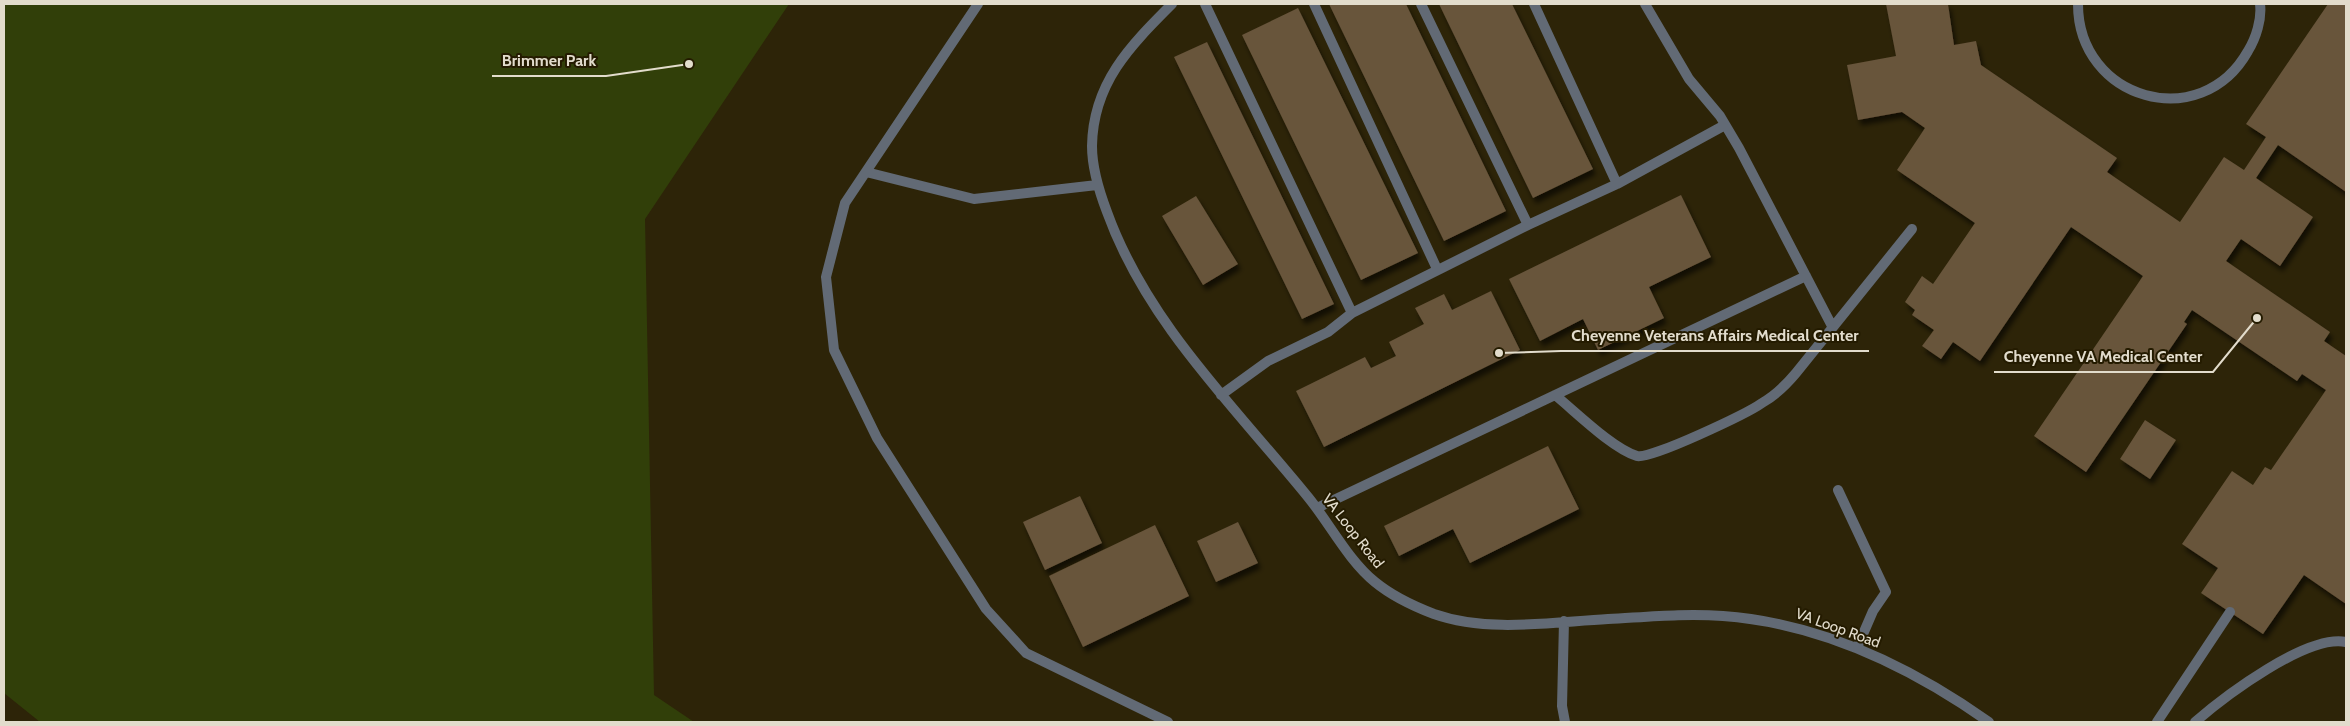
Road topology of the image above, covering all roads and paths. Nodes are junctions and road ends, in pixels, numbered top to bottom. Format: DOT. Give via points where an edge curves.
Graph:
graph roads {
  1 [pos="978,4"];
  2 [pos="1172,4"];
  3 [pos="1205,4"];
  4 [pos="1314,4"];
  5 [pos="1421,4"];
  6 [pos="1534,4"];
  7 [pos="1645,4"];
  8 [pos="2078,4"];
  9 [pos="2260,4"];
  10 [pos="1725,125"];
  11 [pos="866,172"];
  12 [pos="1617,184"];
  13 [pos="1097,185"];
  14 [pos="1528,225"];
  15 [pos="1912,229"];
  16 [pos="1437,269"];
  17 [pos="1806,276"];
  18 [pos="1352,313"];
  19 [pos="1832,326"];
  20 [pos="1221,395"];
  21 [pos="1555,395"];
  22 [pos="1838,490"];
  23 [pos="1317,508"];
  24 [pos="2230,612"];
  25 [pos="1564,621"];
  26 [pos="2346,642"];
  27 [pos="1857,648"];
  28 [pos="1168,722"];
  29 [pos="1565,722"];
  30 [pos="1989,722"];
  31 [pos="2157,722"];
  32 [pos="2195,722"];
  1 -- 11 [label="lane"];
  2 -- 13 [label="lane, VA Loop Road" via="1118,62 1103,89 1095,117 1092,148"];
  3 -- 18 [label="lane"];
  4 -- 16 [label="lane"];
  5 -- 14 [label="lane"];
  6 -- 12 [label="lane"];
  7 -- 10 [label="lane" via="1689,79"];
  8 -- 9 [label="lane" via="2078,21 2087,50 2106,74 2130,91 2160,98 2190,97 2218,85 2240,65 2255,39"];
  10 -- 12 [label="lane"];
  10 -- 17 [label="lane"];
  11 -- 13 [label="lane" via="974,199"];
  11 -- 28 [label="lane" via="845,203 826,277 834,350 877,438 986,610 1026,653"];
  12 -- 14 [label="lane"];
  13 -- 20 [label="lane, VA Loop Road" via="1134,272 1156,308"];
  14 -- 16 [label="lane"];
  15 -- 19 [label="lane"];
  16 -- 18 [label="lane"];
  17 -- 19 [label="lane"];
  17 -- 21 [label="lane"];
  18 -- 20 [label="lane" via="1328,332 1268,361"];
  19 -- 21 [label="lane" via="1778,393 1760,405 1662,451 1640,457 1621,448"];
  20 -- 23 [label="lane, VA Loop Road"];
  21 -- 23 [label="lane"];
  22 -- 27 [label="lane" via="1886,592 1873,611"];
  23 -- 25 [label="lane, VA Loop Road" via="1374,581 1411,605 1465,621 1509,624"];
  24 -- 31 [label="lane"];
  25 -- 27 [label="lane, VA Loop Road" via="1721,616 1791,626"];
  25 -- 29 [label="lane" via="1562,706"];
  26 -- 32 [label="lane" via="2335,640 2292,656 2242,684"];
  27 -- 30 [label="lane, VA Loop Road" via="1932,686"];
}
